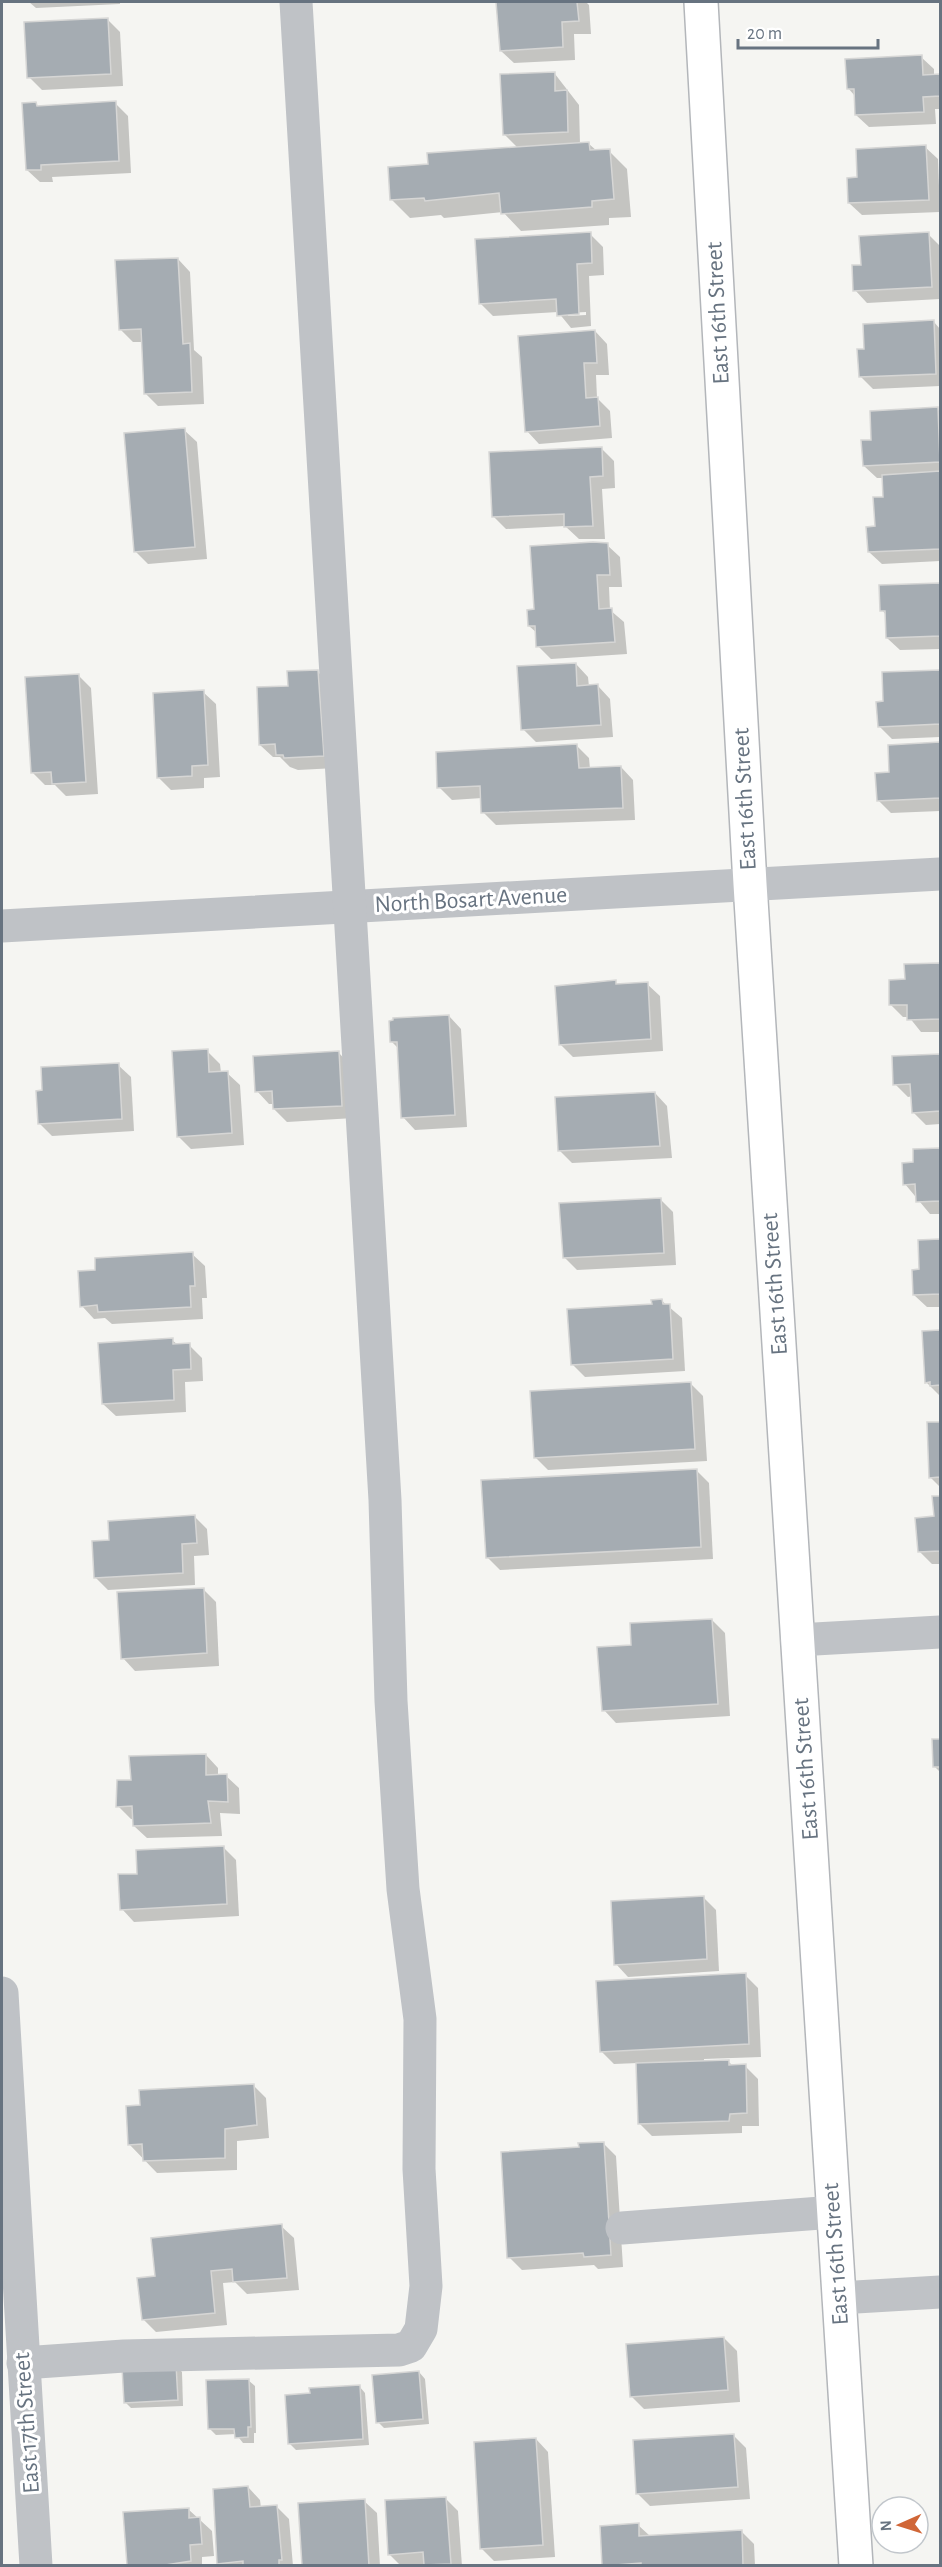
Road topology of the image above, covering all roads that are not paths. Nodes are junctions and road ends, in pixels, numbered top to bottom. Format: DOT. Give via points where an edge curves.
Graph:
graph roads {
  1 [pos="296,2"];
  2 [pos="701,2"];
  3 [pos="940,874"];
  4 [pos="750,884"];
  5 [pos="348,907"];
  6 [pos="2,926"];
  7 [pos="940,1632"];
  8 [pos="797,1640"];
  9 [pos="2,1992"];
  10 [pos="834,2212"];
  11 [pos="622,2229"];
  12 [pos="940,2292"];
  13 [pos="839,2298"];
  14 [pos="16,2356"];
  15 [pos="36,2565"];
  16 [pos="856,2565"];
  1 -- 5 [label="street"];
  2 -- 4 [label="main road, East 16th Street"];
  3 -- 4 [label="street, North Bosart Avenue"];
  4 -- 5 [label="street, North Bosart Avenue"];
  4 -- 8 [label="main road, East 16th Street"];
  5 -- 6 [label="street, North Bosart Avenue"];
  5 -- 14 [label="street" via="385,1500 390,1701 404,1889 420,2019 419,2169 426,2286 421,2329 411,2346 399,2350"];
  7 -- 8 [label="street"];
  8 -- 10 [label="main road, East 16th Street"];
  9 -- 14 [label="street, East 17th Street"];
  10 -- 11 [label="street"];
  10 -- 13 [label="main road, East 16th Street"];
  12 -- 13 [label="street"];
  13 -- 16 [label="main road, East 16th Street"];
  14 -- 15 [label="street, East 17th Street"];
}
